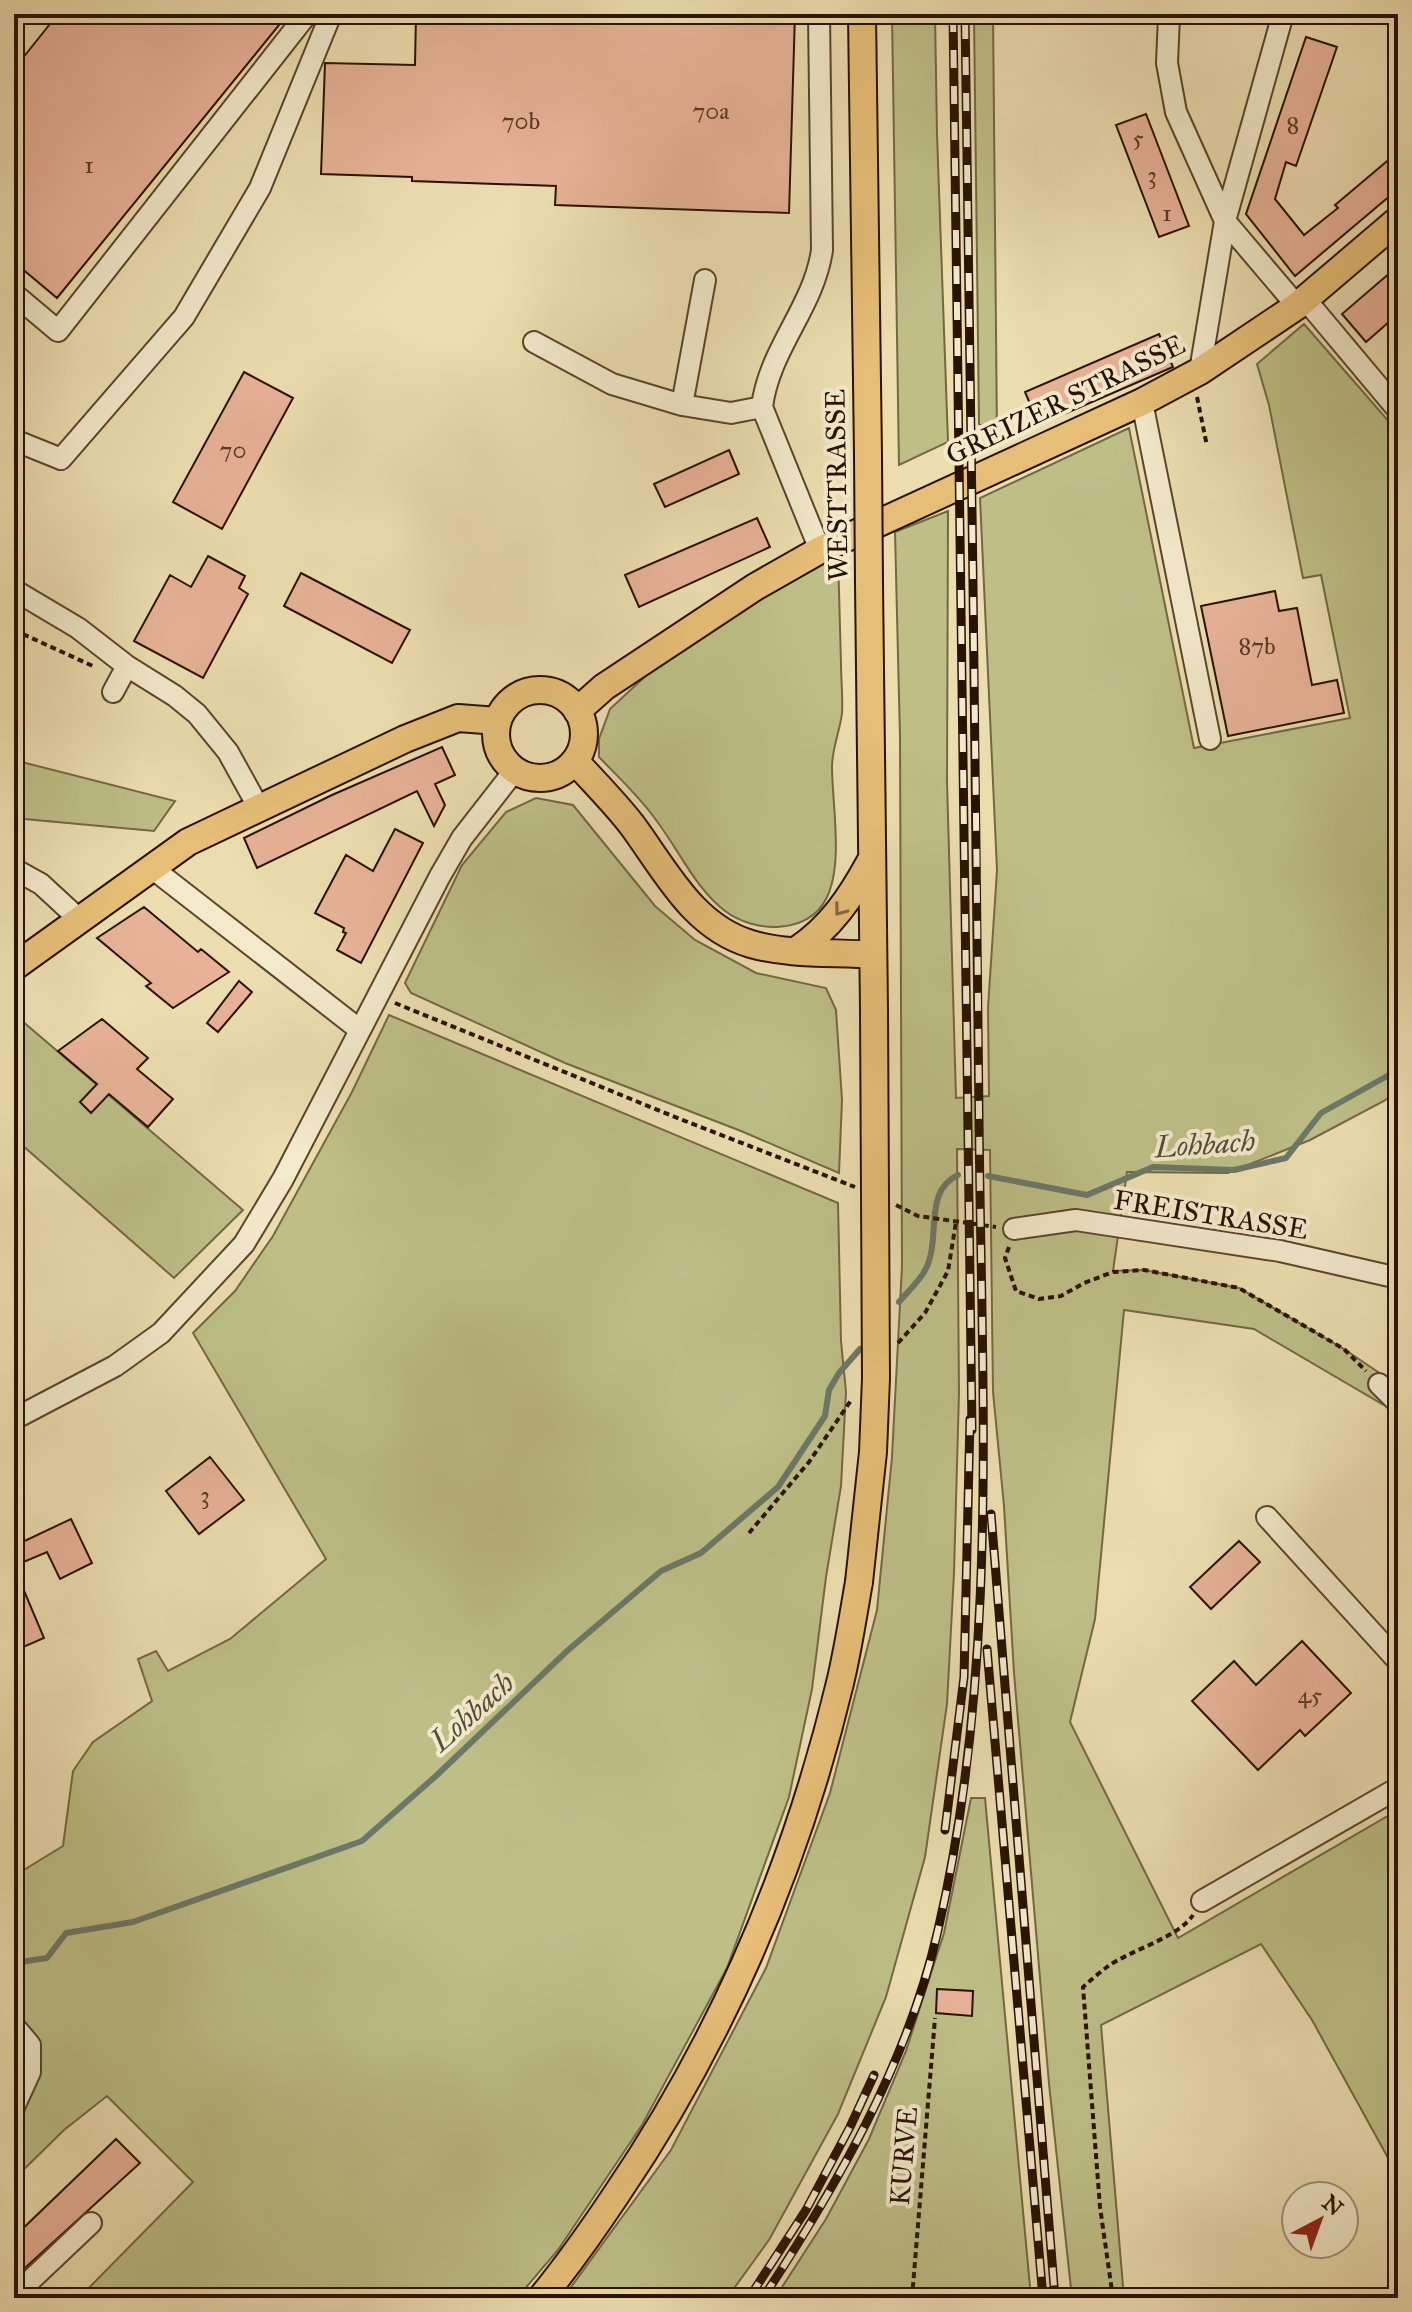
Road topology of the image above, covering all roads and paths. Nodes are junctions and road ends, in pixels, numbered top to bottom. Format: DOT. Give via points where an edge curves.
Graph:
graph roads {
  1 [pos="307,14"];
  2 [pos="331,14"];
  3 [pos="819,14"];
  4 [pos="862,14"];
  5 [pos="1283,14"];
  6 [pos="1169,16"];
  7 [pos="1398,220"];
  8 [pos="1225,221"];
  9 [pos="705,280"];
  10 [pos="14,294"];
  11 [pos="1301,302"];
  12 [pos="534,342"];
  13 [pos="1196,373"];
  14 [pos="1142,402"];
  15 [pos="682,405"];
  16 [pos="762,407"];
  17 [pos="1398,410"];
  18 [pos="14,440"];
  19 [pos="1207,446"];
  20 [pos="820,550"];
  21 [pos="14,590"];
  22 [pos="14,630"];
  23 [pos="127,666"];
  24 [pos="113,692"];
  25 [pos="577,711"];
  26 [pos="498,721"];
  27 [pos="1210,739"];
  28 [pos="575,761"];
  29 [pos="515,770"];
  30 [pos="260,810"];
  31 [pos="871,859"];
  32 [pos="152,868"];
  33 [pos="14,869"];
  34 [pos="80,920"];
  35 [pos="797,950"];
  36 [pos="873,955"];
  37 [pos="14,967"];
  38 [pos="377,996"];
  39 [pos="360,1030"];
  40 [pos="862,1190"];
  41 [pos="890,1202"];
  42 [pos="1014,1229"];
  43 [pos="1398,1278"];
  44 [pos="1379,1384"];
  45 [pos="1398,1403"];
  46 [pos="14,1419"];
  47 [pos="1267,1517"];
  48 [pos="1398,1661"];
  49 [pos="1398,1788"];
  50 [pos="1202,1901"];
  51 [pos="935,2018"];
  52 [pos="14,2026"];
  53 [pos="14,2107"];
  54 [pos="91,2223"];
  55 [pos="14,2296"];
  56 [pos="541,2298"];
  57 [pos="912,2298"];
  58 [pos="1113,2298"];
  1 -- 10 [label="street" via="58,331"];
  2 -- 18 [label="street" via="260,188 184,317 61,459"];
  3 -- 16 [label="street" via="819,268 771,366"];
  4 -- 31 [label="main road, WESTTRASSE, bridge"];
  5 -- 8 [label="street"];
  6 -- 8 [label="street" via="1167,63 1176,112"];
  7 -- 11 [label="main road, GREIZER STRASSE"];
  8 -- 11 [label="street"];
  8 -- 13 [label="street"];
  9 -- 15 [label="street"];
  11 -- 13 [label="main road, GREIZER STRASSE"];
  11 -- 17 [label="street"];
  12 -- 15 [label="street" via="612,384"];
  13 -- 14 [label="main road, GREIZER STRASSE"];
  13 -- 19 [label="path"];
  14 -- 20 [label="main road, GREIZER STRASSE"];
  14 -- 27 [label="street"];
  15 -- 16 [label="street" via="731,413"];
  16 -- 20 [label="street"];
  20 -- 25 [label="main road, GREIZER STRASSE" via="604,687"];
  21 -- 23 [label="street" via="78,628"];
  22 -- 23 [label="path" via="94,667"];
  23 -- 24 [label="street"];
  23 -- 30 [label="street" via="197,714 228,752"];
  25 -- 26 [label="main road" via="568,700 541,690 514,698"];
  25 -- 28 [label="main road" via="584,736"];
  26 -- 29 [label="main road" via="498,748"];
  26 -- 30 [label="main road" via="458,718"];
  28 -- 29 [label="main road" via="553,776 527,776"];
  28 -- 35 [label="main road" via="702,918 751,944"];
  29 -- 38 [label="street" via="462,838"];
  30 -- 32 [label="main road" via="188,842"];
  31 -- 35 [label="main road, one-way" via="838,914"];
  31 -- 36 [label="main road, WESTTRASSE"];
  32 -- 34 [label="main road"];
  32 -- 39 [label="street"];
  33 -- 34 [label="street" via="41,884"];
  34 -- 37 [label="main road"];
  35 -- 36 [label="main road"];
  36 -- 56 [label="main road, WESTTRASSE, bridge" via="873,1452 859,1582 841,1681 814,1780 759,1934 682,2090 644,2154"];
  38 -- 39 [label="street"];
  38 -- 40 [label="path"];
  39 -- 46 [label="street" via="244,1244 161,1333 115,1366"];
  41 -- 42 [label="path" via="918,1216"];
  42 -- 43 [label="street, FREISTRASSE" via="1076,1220 1280,1251"];
  42 -- 44 [label="path" via="1005,1258 1016,1291 1039,1299 1061,1296 1113,1272 1144,1270 1239,1288 1344,1349"];
  44 -- 45 [label="street"];
  47 -- 48 [label="street"];
  49 -- 50 [label="street"];
  50 -- 58 [label="path" via="1189,1921 1108,1966 1083,1987 1100,2207"];
  51 -- 57 [label="path, KURVE"];
  52 -- 53 [label="street" via="30,2045 30,2072"];
  54 -- 55 [label="street"];
}
